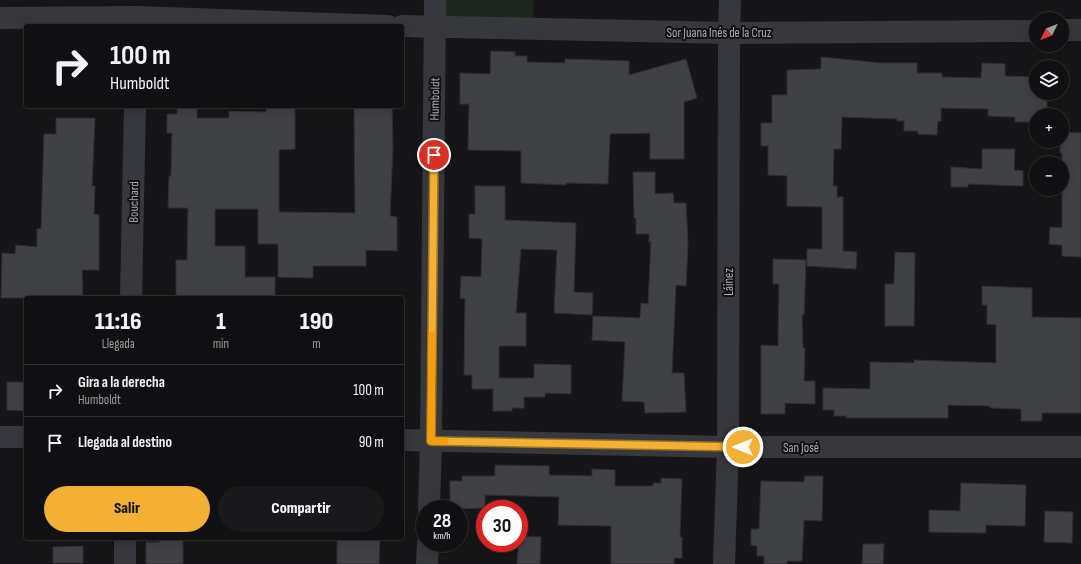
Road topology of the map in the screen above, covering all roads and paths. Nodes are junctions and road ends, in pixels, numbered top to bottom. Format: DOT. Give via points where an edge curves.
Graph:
graph roads {
  1 [pos="435,0"];
  2 [pos="730,0"];
  3 [pos="137,14"];
  4 [pos="0,18"];
  5 [pos="346,24"];
  6 [pos="404,26"];
  7 [pos="435,28"];
  8 [pos="1069,30"];
  9 [pos="1081,30"];
  10 [pos="1029,31"];
  11 [pos="729,33"];
  12 [pos="135,108"];
  13 [pos="131,296"];
  14 [pos="0,437"];
  15 [pos="24,437"];
  16 [pos="404,440"];
  17 [pos="431,441"];
  18 [pos="728,447"];
  19 [pos="1081,447"];
  20 [pos="429,500"];
  21 [pos="125,540"];
  22 [pos="428,552"];
  23 [pos="125,564"];
  24 [pos="427,564"];
  25 [pos="724,564"];
  1 -- 7 [label="street, Humboldt"];
  2 -- 11 [label="street, Láinez"];
  3 -- 4 [label="street"];
  3 -- 5 [label="street"];
  6 -- 7 [label="street, Sor Juana Inés de la Cruz"];
  7 -- 11 [label="street, Sor Juana Inés de la Cruz"];
  7 -- 17 [label="street, Humboldt"];
  8 -- 9 [label="street"];
  10 -- 11 [label="street, Sor Juana Inés de la Cruz"];
  11 -- 18 [label="street, Láinez"];
  12 -- 13 [label="street, Bouchard"];
  14 -- 15 [label="street"];
  16 -- 17 [label="street, San José"];
  17 -- 18 [label="street, San José"];
  17 -- 20 [label="street, Humboldt"];
  18 -- 19 [label="street, San José"];
  18 -- 25 [label="street, Láinez"];
  21 -- 23 [label="street"];
  22 -- 24 [label="street"];
}
